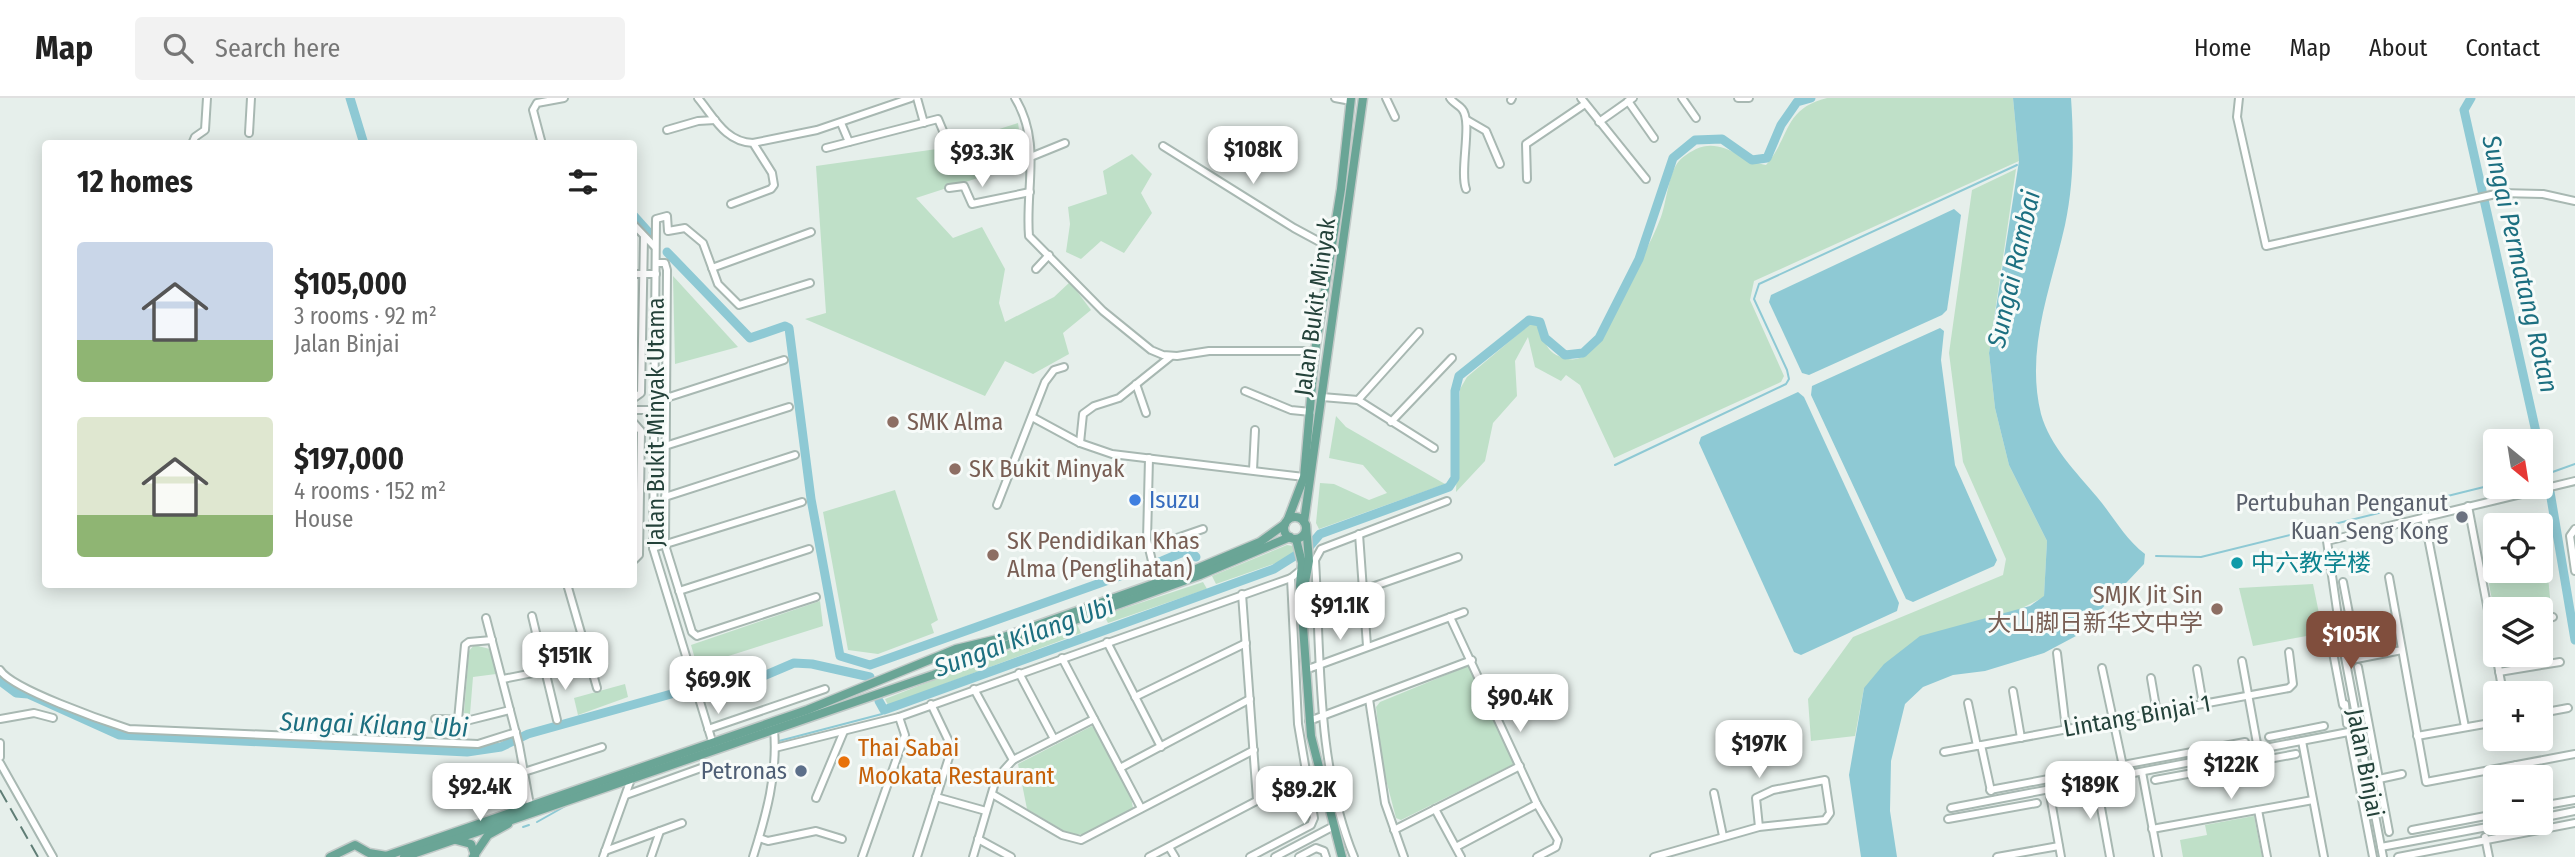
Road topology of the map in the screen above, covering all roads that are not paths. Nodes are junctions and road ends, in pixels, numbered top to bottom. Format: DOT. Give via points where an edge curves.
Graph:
graph roads {
  1 [pos="207,98"];
  2 [pos="251,98"];
  3 [pos="564,98"];
  4 [pos="698,98"];
  5 [pos="911,98"];
  6 [pos="917,98"];
  7 [pos="1015,98"];
  8 [pos="1335,98"];
  9 [pos="1363,98"];
  10 [pos="1386,98"];
  11 [pos="1450,98"];
  12 [pos="1682,98"];
  13 [pos="1738,98"];
  14 [pos="1749,98"];
  15 [pos="2239,98"];
  16 [pos="1351,99"];
  17 [pos="1630,100"];
  18 [pos="1583,101"];
  19 [pos="1395,117"];
  20 [pos="1696,118"];
  21 [pos="715,120"];
  22 [pos="1467,120"];
  23 [pos="1599,122"];
  24 [pos="841,123"];
  25 [pos="924,123"];
  26 [pos="667,130"];
  27 [pos="248,133"];
  28 [pos="947,138"];
  29 [pos="1654,138"];
  30 [pos="193,140"];
  31 [pos="541,140"];
  32 [pos="849,142"];
  33 [pos="753,143"];
  34 [pos="1065,143"];
  35 [pos="1163,146"];
  36 [pos="826,148"];
  37 [pos="1033,156"];
  38 [pos="1500,164"];
  39 [pos="1527,179"];
  40 [pos="1646,179"];
  41 [pos="949,188"];
  42 [pos="1466,190"];
  43 [pos="1030,192"];
  44 [pos="2575,201"];
  45 [pos="731,204"];
  46 [pos="637,229"];
  47 [pos="811,232"];
  48 [pos="644,237"];
  49 [pos="655,247"];
  50 [pos="1331,248"];
  51 [pos="1049,255"];
  52 [pos="656,263"];
  53 [pos="712,268"];
  54 [pos="1036,269"];
  55 [pos="637,274"];
  56 [pos="643,274"];
  57 [pos="656,274"];
  58 [pos="810,283"];
  59 [pos="637,313"];
  60 [pos="642,313"];
  61 [pos="1419,332"];
  62 [pos="1315,351"];
  63 [pos="637,356"];
  64 [pos="1170,357"];
  65 [pos="1452,358"];
  66 [pos="783,360"];
  67 [pos="1064,368"];
  68 [pos="1136,384"];
  69 [pos="1245,391"];
  70 [pos="637,396"];
  71 [pos="1322,397"];
  72 [pos="666,398"];
  73 [pos="1358,400"];
  74 [pos="789,407"];
  75 [pos="637,410"];
  76 [pos="654,410"];
  77 [pos="1311,412"];
  78 [pos="1146,413"];
  79 [pos="1032,417"];
  80 [pos="1391,422"];
  81 [pos="637,426"];
  82 [pos="1255,430"];
  83 [pos="1080,443"];
  84 [pos="665,446"];
  85 [pos="1434,448"];
  86 [pos="795,455"];
  87 [pos="1149,458"];
  88 [pos="637,469"];
  89 [pos="1253,471"];
  90 [pos="1304,477"];
  91 [pos="2575,481"];
  92 [pos="665,497"];
  93 [pos="1447,501"];
  94 [pos="802,502"];
  95 [pos="997,505"];
  96 [pos="2468,506"];
  97 [pos="2424,517"];
  98 [pos="1286,521"];
  99 [pos="1305,523"];
  100 [pos="1203,529"];
  101 [pos="2575,529"];
  102 [pos="1359,534"];
  103 [pos="1298,541"];
  104 [pos="665,545"];
  105 [pos="653,548"];
  106 [pos="1148,548"];
  107 [pos="809,549"];
  108 [pos="1458,557"];
  109 [pos="1304,564"];
  110 [pos="2575,571"];
  111 [pos="2389,577"];
  112 [pos="1291,578"];
  113 [pos="1157,582"];
  114 [pos="2343,582"];
  115 [pos="568,588"];
  116 [pos="1363,590"];
  117 [pos="679,592"];
  118 [pos="1242,594"];
  119 [pos="816,597"];
  120 [pos="2487,597"];
  121 [pos="1464,612"];
  122 [pos="532,616"];
  123 [pos="1450,617"];
  124 [pos="486,618"];
  125 [pos="2352,628"];
  126 [pos="2340,631"];
  127 [pos="492,640"];
  128 [pos="2342,640"];
  129 [pos="1107,642"];
  130 [pos="1246,643"];
  131 [pos="973,646"];
  132 [pos="1367,646"];
  133 [pos="2356,650"];
  134 [pos="2402,650"];
  135 [pos="2289,652"];
  136 [pos="2057,653"];
  137 [pos="1062,658"];
  138 [pos="1472,660"];
  139 [pos="2242,661"];
  140 [pos="2346,661"];
  141 [pos="589,662"];
  142 [pos="2560,662"];
  143 [pos="962,663"];
  144 [pos="1321,664"];
  145 [pos="2358,667"];
  146 [pos="2498,667"];
  147 [pos="2102,668"];
  148 [pos="1308,669"];
  149 [pos="2197,669"];
  150 [pos="0,670"];
  151 [pos="546,670"];
  152 [pos="2499,672"];
  153 [pos="1018,673"];
  154 [pos="503,678"];
  155 [pos="2151,678"];
  156 [pos="2501,681"];
  157 [pos="868,686"];
  158 [pos="597,688"];
  159 [pos="825,689"];
  160 [pos="974,689"];
  161 [pos="2362,690"];
  162 [pos="2012,691"];
  163 [pos="2352,693"];
  164 [pos="870,696"];
  165 [pos="2248,696"];
  166 [pos="1135,697"];
  167 [pos="1250,699"];
  168 [pos="1369,699"];
  169 [pos="2354,703"];
  170 [pos="931,704"];
  171 [pos="1968,704"];
  172 [pos="2203,704"];
  173 [pos="2343,705"];
  174 [pos="2568,708"];
  175 [pos="510,710"];
  176 [pos="2553,711"];
  177 [pos="2157,713"];
  178 [pos="899,717"];
  179 [pos="1322,717"];
  180 [pos="53,718"];
  181 [pos="0,719"];
  182 [pos="435,719"];
  183 [pos="1094,719"];
  184 [pos="458,720"];
  185 [pos="557,720"];
  186 [pos="1310,720"];
  187 [pos="2113,721"];
  188 [pos="2347,724"];
  189 [pos="2483,724"];
  190 [pos="2324,726"];
  191 [pos="2465,727"];
  192 [pos="708,729"];
  193 [pos="2067,729"];
  194 [pos="774,730"];
  195 [pos="2359,730"];
  196 [pos="844,731"];
  197 [pos="2350,732"];
  198 [pos="516,733"];
  199 [pos="2281,735"];
  200 [pos="2417,736"];
  201 [pos="2269,737"];
  202 [pos="2021,738"];
  203 [pos="1054,740"];
  204 [pos="712,741"];
  205 [pos="2302,741"];
  206 [pos="2245,742"];
  207 [pos="0,743"];
  208 [pos="1979,746"];
  209 [pos="2280,746"];
  210 [pos="601,747"];
  211 [pos="1161,747"];
  212 [pos="775,748"];
  213 [pos="1254,750"];
  214 [pos="2258,750"];
  215 [pos="1944,752"];
  216 [pos="2296,754"];
  217 [pos="2575,754"];
  218 [pos="0,757"];
  219 [pos="2278,757"];
  220 [pos="1013,760"];
  221 [pos="0,763"];
  222 [pos="2122,765"];
  223 [pos="2516,765"];
  224 [pos="1520,766"];
  225 [pos="2171,766"];
  226 [pos="701,768"];
  227 [pos="1121,768"];
  228 [pos="1318,769"];
  229 [pos="2367,771"];
  230 [pos="2483,771"];
  231 [pos="524,772"];
  232 [pos="2142,772"];
  233 [pos="2357,773"];
  234 [pos="1305,774"];
  235 [pos="2402,774"];
  236 [pos="2124,775"];
  237 [pos="2172,776"];
  238 [pos="631,779"];
  239 [pos="2379,779"];
  240 [pos="2096,780"];
  241 [pos="2154,780"];
  242 [pos="2049,789"];
  243 [pos="1990,790"];
  244 [pos="1714,793"];
  245 [pos="626,794"];
  246 [pos="992,794"];
  247 [pos="2019,795"];
  248 [pos="936,797"];
  249 [pos="816,798"];
  250 [pos="1257,800"];
  251 [pos="1993,800"];
  252 [pos="2314,800"];
  253 [pos="2575,800"];
  254 [pos="2036,803"];
  255 [pos="1538,804"];
  256 [pos="2553,804"];
  257 [pos="530,806"];
  258 [pos="2021,806"];
  259 [pos="1141,808"];
  260 [pos="1951,808"];
  261 [pos="1435,809"];
  262 [pos="2258,810"];
  263 [pos="2385,810"];
  264 [pos="986,811"];
  265 [pos="2374,811"];
  266 [pos="2575,811"];
  267 [pos="2553,816"];
  268 [pos="1948,819"];
  269 [pos="514,820"];
  270 [pos="2483,821"];
  271 [pos="682,823"];
  272 [pos="2575,823"];
  273 [pos="2443,824"];
  274 [pos="1332,827"];
  275 [pos="1759,827"];
  276 [pos="2483,828"];
  277 [pos="2152,829"];
  278 [pos="1394,830"];
  279 [pos="2412,830"];
  280 [pos="660,831"];
  281 [pos="2389,832"];
  282 [pos="2445,835"];
  283 [pos="2484,835"];
  284 [pos="1723,836"];
  285 [pos="2437,836"];
  286 [pos="759,838"];
  287 [pos="2485,838"];
  288 [pos="842,839"];
  289 [pos="978,839"];
  290 [pos="1284,839"];
  291 [pos="452,840"];
  292 [pos="355,845"];
  293 [pos="2059,846"];
  294 [pos="1169,847"];
  295 [pos="1456,847"];
  296 [pos="2381,847"];
  297 [pos="2439,847"];
  298 [pos="1290,849"];
  299 [pos="604,854"];
  300 [pos="385,856"];
  301 [pos="474,856"];
  302 [pos="53,857"];
  303 [pos="330,857"];
  304 [pos="359,857"];
  305 [pos="404,857"];
  306 [pos="651,857"];
  307 [pos="753,857"];
  308 [pos="862,857"];
  309 [pos="917,857"];
  310 [pos="972,857"];
  311 [pos="1010,857"];
  312 [pos="1149,857"];
  313 [pos="1175,857"];
  314 [pos="1250,857"];
  315 [pos="1275,857"];
  316 [pos="1299,857"];
  317 [pos="1326,857"];
  318 [pos="1342,857"];
  319 [pos="1354,857"];
  320 [pos="1404,857"];
  321 [pos="1461,857"];
  322 [pos="1537,857"];
  323 [pos="1654,857"];
  324 [pos="1997,857"];
  325 [pos="2061,857"];
  326 [pos="2110,857"];
  327 [pos="2158,857"];
  328 [pos="2267,857"];
  329 [pos="2324,857"];
  330 [pos="2373,857"];
  331 [pos="2383,857"];
  332 [pos="2398,857"];
  333 [pos="2441,857"];
  334 [pos="2488,857"];
  1 -- 30 [label="street" via="205,130"];
  2 -- 27 [label="street"];
  3 -- 31 [label="street" via="542,100 533,110"];
  4 -- 21 [label="street"];
  5 -- 24 [label="street"];
  6 -- 25 [label="street"];
  7 -- 37 [label="street" via="1028,123"];
  8 -- 16 [label="street"];
  9 -- 71 [label="main road, Jalan Bukit Minyak"];
  10 -- 19 [label="street"];
  11 -- 22 [label="street"];
  12 -- 20 [label="street"];
  13 -- 14 [label="street"];
  15 -- 44 [label="street" via="2237,117 2266,246 2500,193 2543,194"];
  16 -- 50 [label="main road, Jalan Bukit Minyak"];
  17 -- 23 [label="street"];
  17 -- 29 [label="street"];
  18 -- 23 [label="street"];
  18 -- 39 [label="street" via="1526,144"];
  21 -- 26 [label="street"];
  21 -- 33 [label="street" via="733,138"];
  22 -- 38 [label="street" via="1486,131"];
  22 -- 42 [label="street" via="1462,173"];
  23 -- 40 [label="street"];
  24 -- 32 [label="street"];
  24 -- 33 [label="street"];
  25 -- 28 [label="street" via="940,120"];
  25 -- 32 [label="street"];
  32 -- 36 [label="street"];
  33 -- 45 [label="street" via="772,173 774,185"];
  34 -- 37 [label="street"];
  35 -- 50 [label="street"];
  37 -- 43 [label="street"];
  41 -- 43 [label="street" via="964,186 972,204"];
  43 -- 51 [label="street" via="1029,236"];
  46 -- 48 [label="street"];
  47 -- 53 [label="street"];
  48 -- 49 [label="street"];
  48 -- 56 [label="street"];
  49 -- 52 [label="street, Jalan Bukit Minyak Utama"];
  49 -- 53 [label="street, Jalan Bukit Minyak Utama" via="656,219 667,216 668,231 685,229 703,243"];
  50 -- 62 [label="main road, Jalan Bukit Minyak"];
  51 -- 54 [label="street"];
  51 -- 64 [label="street" via="1103,311 1151,350"];
  52 -- 57 [label="street, Jalan Bukit Minyak Utama"];
  52 -- 72 [label="street, Jalan Bukit Minyak Utama" via="665,264 667,270"];
  53 -- 58 [label="street" via="722,290 739,305"];
  55 -- 56 [label="street"];
  56 -- 57 [label="street"];
  56 -- 60 [label="street"];
  57 -- 76 [label="street, Jalan Bukit Minyak Utama"];
  59 -- 60 [label="street"];
  60 -- 63 [label="street"];
  61 -- 73 [label="street"];
  62 -- 64 [label="street" via="1209,351"];
  62 -- 77 [label="main road, Jalan Bukit Minyak"];
  63 -- 70 [label="street" via="641,393"];
  64 -- 68 [label="street"];
  65 -- 80 [label="street"];
  66 -- 72 [label="street"];
  67 -- 79 [label="street" via="1054,370 1045,382"];
  68 -- 78 [label="street"];
  68 -- 83 [label="street" via="1119,398 1083,414"];
  69 -- 77 [label="street" via="1278,406"];
  71 -- 73 [label="street"];
  71 -- 99 [label="main road, Jalan Bukit Minyak"];
  72 -- 84 [label="street, Jalan Bukit Minyak Utama"];
  73 -- 80 [label="street"];
  74 -- 84 [label="street"];
  75 -- 76 [label="street"];
  76 -- 105 [label="street, Jalan Bukit Minyak Utama"];
  77 -- 90 [label="main road, Jalan Bukit Minyak"];
  79 -- 83 [label="street"];
  79 -- 95 [label="street"];
  80 -- 85 [label="street"];
  81 -- 88 [label="street" via="641,431"];
  82 -- 89 [label="street"];
  83 -- 87 [label="street" via="1112,454"];
  84 -- 92 [label="street, Jalan Bukit Minyak Utama"];
  86 -- 92 [label="street"];
  87 -- 89 [label="street"];
  87 -- 106 [label="street"];
  89 -- 90 [label="street"];
  90 -- 98 [label="main road, Jalan Bukit Minyak"];
  91 -- 96 [label="street"];
  92 -- 104 [label="street, Jalan Bukit Minyak Utama"];
  93 -- 102 [label="street"];
  94 -- 104 [label="street"];
  96 -- 97 [label="street"];
  96 -- 120 [label="street"];
  97 -- 126 [label="street, Jalan Binjai" via="2331,539 2326,545"];
  97 -- 191 [label="street"];
  98 -- 99 [label="main road" via="1297,517"];
  98 -- 103 [label="main road" via="1285,532"];
  98 -- 113 [label="main road" via="1260,542"];
  99 -- 103 [label="main road, Jalan Bukit Minyak"];
  100 -- 106 [label="street"];
  101 -- 110 [label="street" via="2570,536"];
  102 -- 116 [label="street"];
  102 -- 144 [label="street" via="1321,549 1315,560"];
  103 -- 109 [label="main road"];
  103 -- 143 [label="main road"];
  104 -- 105 [label="street"];
  104 -- 117 [label="street, Jalan Bukit Minyak Utama"];
  105 -- 192 [label="street, Jalan Bukit Minyak Utama"];
  106 -- 113 [label="street"];
  107 -- 117 [label="street"];
  108 -- 116 [label="street"];
  109 -- 112 [label="street"];
  109 -- 148 [label="main road"];
  111 -- 134 [label="street"];
  112 -- 118 [label="street"];
  112 -- 234 [label="street"];
  113 -- 131 [label="main road"];
  114 -- 125 [label="street"];
  115 -- 141 [label="street"];
  116 -- 132 [label="street"];
  117 -- 119 [label="street, Jalan Bukit Minyak Utama" via="697,636"];
  118 -- 129 [label="street"];
  118 -- 130 [label="street"];
  121 -- 123 [label="street"];
  122 -- 151 [label="street"];
  123 -- 132 [label="street"];
  123 -- 138 [label="street"];
  124 -- 127 [label="street"];
  125 -- 126 [label="street"];
  125 -- 133 [label="street"];
  126 -- 128 [label="street, Jalan Binjai"];
  127 -- 154 [label="street"];
  127 -- 184 [label="street" via="465,645"];
  128 -- 140 [label="street, Jalan Binjai"];
  128 -- 173 [label="street" via="2331,642"];
  129 -- 137 [label="street"];
  129 -- 166 [label="street"];
  130 -- 166 [label="street"];
  130 -- 167 [label="street"];
  131 -- 143 [label="main road" via="904,676"];
  131 -- 157 [label="main road" via="894,672"];
  132 -- 144 [label="street"];
  134 -- 140 [label="street"];
  134 -- 200 [label="street"];
  135 -- 165 [label="street, Lintang Binjai 1" via="2293,684"];
  136 -- 193 [label="street"];
  137 -- 153 [label="street"];
  137 -- 183 [label="street"];
  138 -- 168 [label="street"];
  138 -- 224 [label="street"];
  139 -- 165 [label="street"];
  140 -- 163 [label="street, Jalan Binjai"];
  141 -- 151 [label="street"];
  141 -- 158 [label="street"];
  142 -- 152 [label="street"];
  143 -- 164 [label="main road"];
  144 -- 148 [label="street"];
  144 -- 179 [label="street"];
  145 -- 161 [label="street"];
  146 -- 152 [label="street"];
  147 -- 187 [label="street"];
  148 -- 186 [label="main road"];
  149 -- 172 [label="street"];
  150 -- 198 [label="street" via="11,681 89,717 129,729 478,744"];
  151 -- 154 [label="street"];
  151 -- 185 [label="street"];
  152 -- 156 [label="street"];
  153 -- 160 [label="street"];
  153 -- 203 [label="street"];
  154 -- 175 [label="street"];
  155 -- 177 [label="street"];
  157 -- 164 [label="main road" via="895,682"];
  157 -- 204 [label="main road"];
  159 -- 192 [label="street"];
  160 -- 170 [label="street"];
  160 -- 220 [label="street"];
  161 -- 163 [label="street"];
  161 -- 239 [label="street"];
  162 -- 202 [label="street"];
  163 -- 169 [label="street, Jalan Binjai"];
  164 -- 194 [label="main road"];
  165 -- 172 [label="street, Lintang Binjai 1"];
  165 -- 214 [label="street"];
  166 -- 211 [label="street"];
  167 -- 211 [label="street"];
  167 -- 213 [label="street"];
  168 -- 179 [label="street"];
  168 -- 278 [label="street" via="1385,803"];
  169 -- 173 [label="street"];
  169 -- 195 [label="street, Jalan Binjai"];
  170 -- 178 [label="street"];
  170 -- 248 [label="street" via="952,748"];
  171 -- 208 [label="street"];
  172 -- 177 [label="street, Lintang Binjai 1"];
  173 -- 188 [label="street"];
  174 -- 176 [label="street"];
  175 -- 184 [label="street"];
  175 -- 198 [label="street"];
  177 -- 187 [label="street, Lintang Binjai 1"];
  178 -- 196 [label="street"];
  178 -- 308 [label="street" via="905,735"];
  179 -- 186 [label="street"];
  179 -- 319 [label="street" via="1339,817"];
  180 -- 181 [label="street" via="34,713"];
  182 -- 184 [label="street"];
  183 -- 203 [label="street"];
  183 -- 227 [label="street"];
  186 -- 228 [label="main road"];
  187 -- 193 [label="street, Lintang Binjai 1"];
  187 -- 222 [label="street"];
  189 -- 191 [label="street"];
  190 -- 199 [label="street"];
  191 -- 200 [label="street"];
  192 -- 204 [label="street, Jalan Bukit Minyak Utama"];
  193 -- 202 [label="street, Lintang Binjai 1"];
  194 -- 212 [label="street"];
  194 -- 238 [label="main road"];
  195 -- 197 [label="street"];
  195 -- 229 [label="street, Jalan Binjai"];
  196 -- 212 [label="street"];
  196 -- 249 [label="street"];
  197 -- 205 [label="street"];
  197 -- 233 [label="street"];
  198 -- 231 [label="street"];
  199 -- 201 [label="street"];
  199 -- 209 [label="street"];
  200 -- 230 [label="street" via="2426,782"];
  202 -- 208 [label="street, Lintang Binjai 1"];
  203 -- 220 [label="street"];
  204 -- 257 [label="main road"];
  205 -- 209 [label="street"];
  205 -- 252 [label="street"];
  206 -- 222 [label="street"];
  207 -- 218 [label="street"];
  208 -- 215 [label="street, Lintang Binjai 1"];
  208 -- 243 [label="street"];
  209 -- 214 [label="street"];
  209 -- 219 [label="street"];
  210 -- 231 [label="street"];
  211 -- 227 [label="street"];
  212 -- 286 [label="street"];
  213 -- 250 [label="street"];
  213 -- 259 [label="street"];
  214 -- 225 [label="street"];
  216 -- 219 [label="street"];
  217 -- 223 [label="street"];
  219 -- 237 [label="street"];
  220 -- 246 [label="street" via="996,779"];
  221 -- 302 [label="street"];
  222 -- 236 [label="street"];
  222 -- 243 [label="street"];
  224 -- 255 [label="street"];
  224 -- 261 [label="street"];
  225 -- 232 [label="street"];
  225 -- 237 [label="street"];
  226 -- 245 [label="street"];
  227 -- 259 [label="street"];
  228 -- 234 [label="street"];
  228 -- 274 [label="main road"];
  229 -- 233 [label="street"];
  229 -- 265 [label="street, Jalan Binjai"];
  231 -- 257 [label="street"];
  232 -- 236 [label="street"];
  232 -- 277 [label="street"];
  233 -- 330 [label="street"];
  234 -- 250 [label="street"];
  234 -- 290 [label="street" via="1314,818 1311,825"];
  235 -- 239 [label="street"];
  236 -- 240 [label="street"];
  237 -- 241 [label="street"];
  238 -- 245 [label="street"];
  238 -- 269 [label="main road"];
  239 -- 263 [label="street"];
  240 -- 242 [label="street"];
  240 -- 326 [label="street"];
  242 -- 247 [label="street"];
  242 -- 293 [label="street"];
  243 -- 251 [label="street"];
  244 -- 284 [label="street"];
  245 -- 299 [label="street"];
  246 -- 259 [label="street" via="1081,840"];
  246 -- 264 [label="street"];
  247 -- 251 [label="street"];
  247 -- 258 [label="street"];
  248 -- 264 [label="street"];
  248 -- 309 [label="street"];
  250 -- 294 [label="street"];
  251 -- 260 [label="street"];
  252 -- 262 [label="street"];
  252 -- 329 [label="street"];
  253 -- 256 [label="street"];
  254 -- 258 [label="street"];
  255 -- 295 [label="street"];
  255 -- 322 [label="street" via="1558,840"];
  257 -- 300 [label="main road"];
  258 -- 268 [label="street"];
  261 -- 278 [label="street"];
  261 -- 295 [label="street"];
  262 -- 277 [label="street"];
  262 -- 328 [label="street"];
  263 -- 265 [label="street"];
  263 -- 281 [label="street"];
  264 -- 289 [label="street"];
  265 -- 296 [label="street, Jalan Binjai"];
  266 -- 267 [label="street"];
  269 -- 291 [label="main road"];
  269 -- 301 [label="main road" via="488,835"];
  270 -- 273 [label="street"];
  271 -- 280 [label="street"];
  272 -- 287 [label="street"];
  273 -- 279 [label="street"];
  273 -- 282 [label="street"];
  274 -- 298 [label="street"];
  274 -- 318 [label="main road"];
  275 -- 275 [label="street" via="1825,820 1830,813 1825,780 1756,798"];
  275 -- 284 [label="street"];
  276 -- 282 [label="street"];
  277 -- 327 [label="street"];
  278 -- 320 [label="street"];
  280 -- 299 [label="street"];
  280 -- 306 [label="street"];
  282 -- 285 [label="street"];
  283 -- 287 [label="street"];
  284 -- 323 [label="street"];
  285 -- 296 [label="street"];
  285 -- 297 [label="street"];
  286 -- 288 [label="street" via="768,841 816,831"];
  286 -- 307 [label="street"];
  287 -- 297 [label="street"];
  287 -- 334 [label="street"];
  289 -- 310 [label="street"];
  289 -- 311 [label="street"];
  290 -- 298 [label="street"];
  290 -- 314 [label="street"];
  291 -- 301 [label="main road" via="471,844"];
  291 -- 305 [label="main road"];
  292 -- 300 [label="main road"];
  292 -- 303 [label="main road"];
  292 -- 304 [label="main road"];
  293 -- 324 [label="street"];
  293 -- 325 [label="street"];
  294 -- 312 [label="street"];
  294 -- 313 [label="street"];
  295 -- 321 [label="street"];
  296 -- 331 [label="street, Jalan Binjai"];
  297 -- 332 [label="street"];
  297 -- 333 [label="street"];
  298 -- 315 [label="street"];
  316 -- 317 [label="street" via="1317,848"];
}
